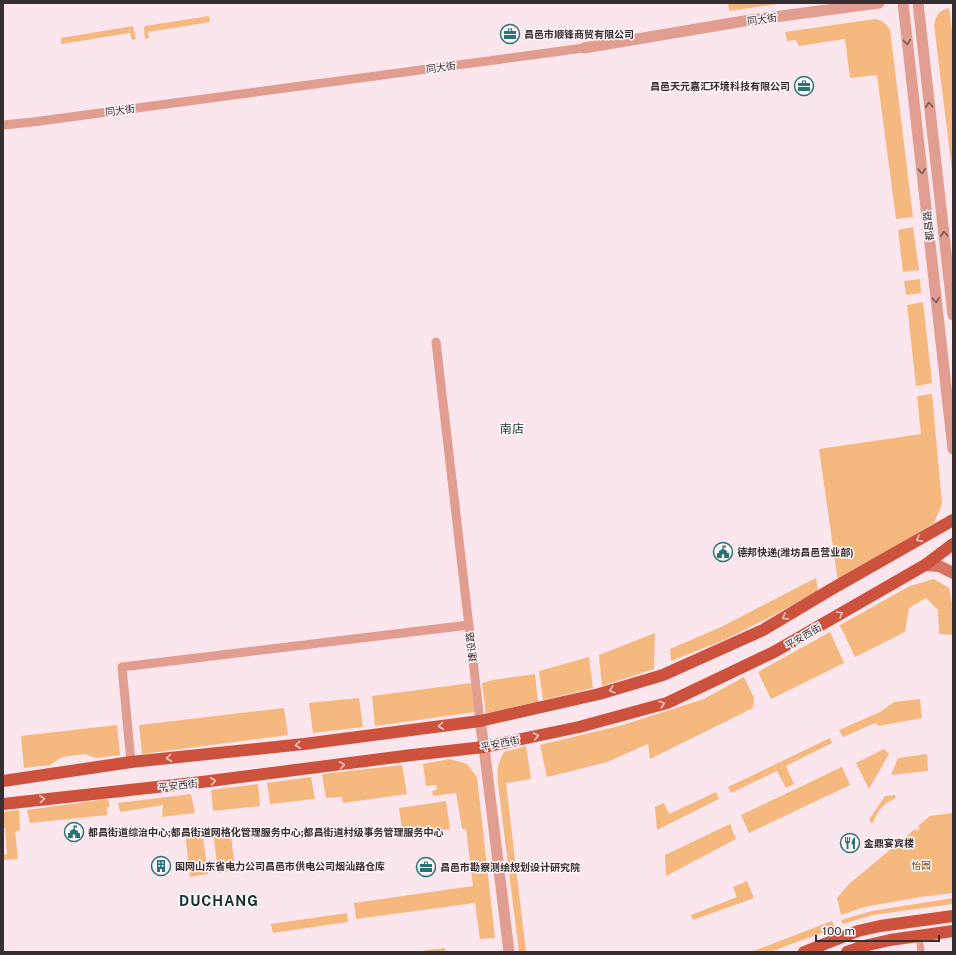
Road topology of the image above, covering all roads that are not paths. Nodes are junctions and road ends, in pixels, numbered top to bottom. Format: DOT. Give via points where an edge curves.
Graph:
graph roads {
  1 [pos="878,3"];
  2 [pos="903,3"];
  3 [pos="918,3"];
  4 [pos="584,48"];
  5 [pos="3,125"];
  6 [pos="953,315"];
  7 [pos="436,342"];
  8 [pos="953,450"];
  9 [pos="953,520"];
  10 [pos="953,544"];
  11 [pos="925,565"];
  12 [pos="953,573"];
  13 [pos="469,625"];
  14 [pos="480,721"];
  15 [pos="484,747"];
  16 [pos="131,762"];
  17 [pos="3,781"];
  18 [pos="3,804"];
  19 [pos="953,916"];
  20 [pos="953,931"];
  21 [pos="919,936"];
  22 [pos="864,949"];
  23 [pos="509,952"];
  24 [pos="804,952"];
  25 [pos="847,952"];
  26 [pos="921,952"];
  1 -- 4 [label="street, 同大街" via="744,21"];
  2 -- 8 [label="street, 都昌路, one-way"];
  6 -- 3 [label="street, 都昌路, one-way"];
  4 -- 5 [label="street, 同大街"];
  7 -- 13 [label="street, 建设路"];
  9 -- 14 [label="main road, one-way" via="763,630 663,675 600,694"];
  10 -- 11 [label="main road, 平安西街"];
  11 -- 12 [label="main road" via="939,566"];
  15 -- 11 [label="main road, 平安西街, one-way" via="579,727 667,703 774,652"];
  13 -- 14 [label="street, 建设路"];
  13 -- 16 [label="street" via="122,667"];
  14 -- 15 [label="street, 建设路"];
  14 -- 16 [label="main road, one-way" via="304,744"];
  18 -- 15 [label="main road, 平安西街, one-way"];
  15 -- 23 [label="street, 建设路"];
  16 -- 17 [label="main road"];
  19 -- 24 [label="main road" via="858,931"];
  20 -- 21 [label="main road"];
  21 -- 22 [label="main road" via="890,940"];
  21 -- 26 [label="street"];
  22 -- 25 [label="main road"];
}
